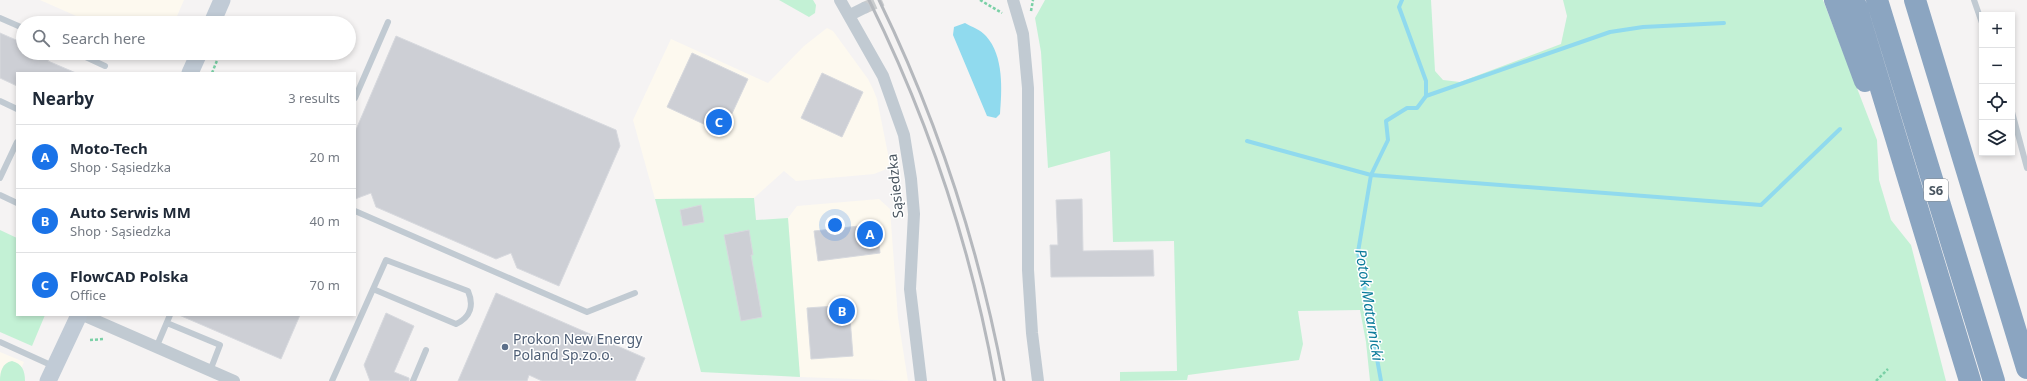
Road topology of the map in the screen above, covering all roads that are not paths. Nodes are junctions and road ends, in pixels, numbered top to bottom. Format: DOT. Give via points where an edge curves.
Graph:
graph roads {
  1 [pos="222,0"];
  2 [pos="840,0"];
  3 [pos="1013,0"];
  4 [pos="1835,0"];
  5 [pos="1854,0"];
  6 [pos="1878,0"];
  7 [pos="1915,0"];
  8 [pos="1974,0"];
  9 [pos="864,8"];
  10 [pos="1979,14"];
  11 [pos="215,16"];
  12 [pos="850,16"];
  13 [pos="0,18"];
  14 [pos="388,22"];
  15 [pos="16,25"];
  16 [pos="92,60"];
  17 [pos="196,60"];
  18 [pos="105,66"];
  19 [pos="190,72"];
  20 [pos="356,96"];
  21 [pos="0,101"];
  22 [pos="16,109"];
  23 [pos="2014,120"];
  24 [pos="16,144"];
  25 [pos="2027,168"];
  26 [pos="0,178"];
  27 [pos="0,194"];
  28 [pos="16,202"];
  29 [pos="356,211"];
  30 [pos="373,289"];
  31 [pos="1942,289"];
  32 [pos="635,293"];
  33 [pos="79,316"];
  34 [pos="85,316"];
  35 [pos="170,316"];
  36 [pos="167,323"];
  37 [pos="0,342"];
  38 [pos="156,348"];
  39 [pos="426,350"];
  40 [pos="2027,368"];
  41 [pos="210,371"];
  42 [pos="52,374"];
  43 [pos="234,381"];
  44 [pos="332,381"];
  45 [pos="413,381"];
  46 [pos="921,381"];
  47 [pos="1038,381"];
  48 [pos="1970,381"];
  49 [pos="1994,381"];
  1 -- 11 [label="main road"];
  2 -- 12 [label="street, Sąsiedzka"];
  3 -- 47 [label="street" via="1023,34 1028,88 1028,270"];
  4 -- 31 [label="highway"];
  5 -- 31 [label="highway, S6"];
  6 -- 49 [label="highway, S6"];
  7 -- 40 [label="highway"];
  8 -- 10 [label="lane"];
  9 -- 12 [label="street"];
  12 -- 46 [label="street, Sąsiedzka" via="883,76 904,135 914,214 910,289"];
  13 -- 15 [label="lane"];
  14 -- 20 [label="lane"];
  16 -- 18 [label="lane"];
  17 -- 19 [label="main road"];
  21 -- 22 [label="lane"];
  23 -- 25 [label="lane"];
  24 -- 26 [label="lane"];
  27 -- 28 [label="lane"];
  29 -- 32 [label="lane" via="587,312"];
  30 -- 30 [label="lane" via="386,260 468,291 472,306 468,315 456,324"];
  30 -- 44 [label="lane"];
  31 -- 48 [label="highway, S6"];
  33 -- 42 [label="main road"];
  34 -- 38 [label="street"];
  35 -- 36 [label="lane"];
  36 -- 38 [label="lane"];
  36 -- 41 [label="lane" via="220,345"];
  37 -- 42 [label="lane"];
  38 -- 41 [label="street"];
  39 -- 45 [label="lane"];
  41 -- 43 [label="street"];
}
